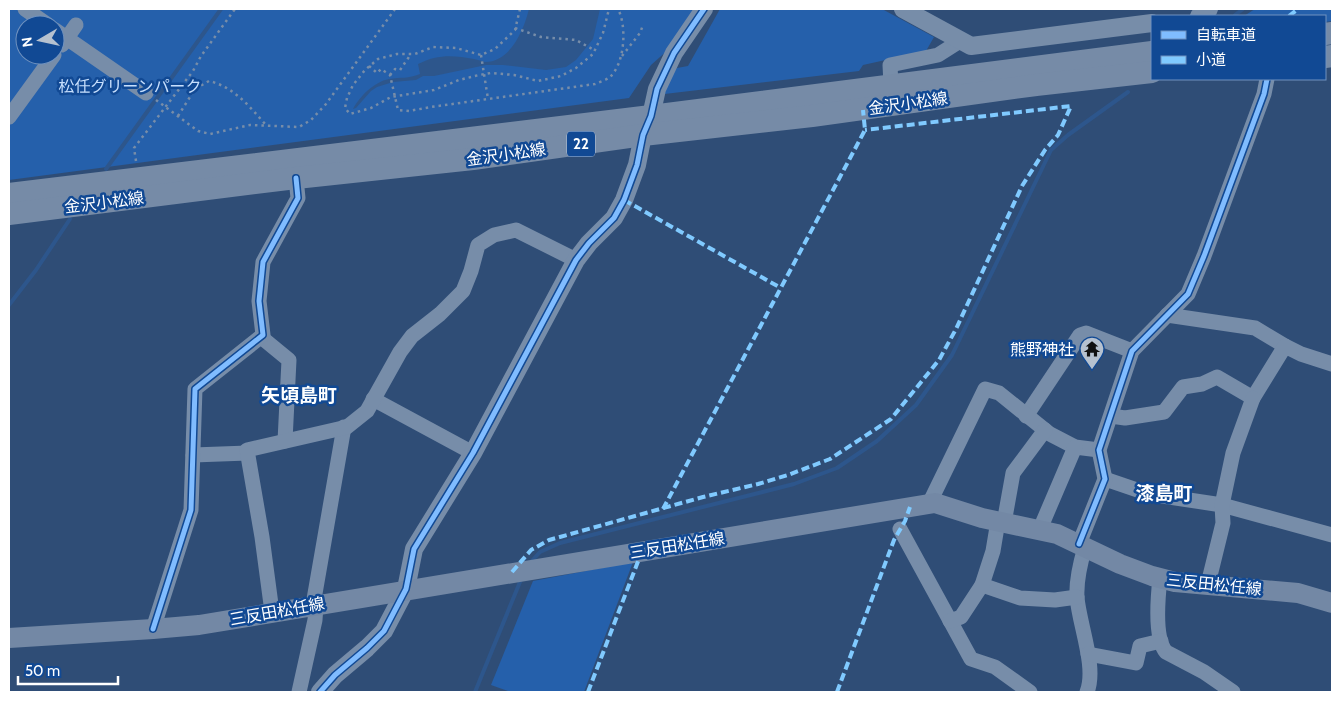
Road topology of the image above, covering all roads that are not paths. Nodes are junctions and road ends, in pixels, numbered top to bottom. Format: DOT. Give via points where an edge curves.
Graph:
graph roads {
  1 [pos="704,9"];
  2 [pos="903,9"];
  3 [pos="1151,23"];
  4 [pos="76,25"];
  5 [pos="65,32"];
  6 [pos="65,37"];
  7 [pos="960,41"];
  8 [pos="1151,52"];
  9 [pos="47,65"];
  10 [pos="1151,72"];
  11 [pos="1267,80"];
  12 [pos="891,85"];
  13 [pos="146,93"];
  14 [pos="9,116"];
  15 [pos="647,126"];
  16 [pos="296,178"];
  17 [pos="9,194"];
  18 [pos="9,214"];
  19 [pos="576,260"];
  20 [pos="1167,316"];
  21 [pos="261,337"];
  22 [pos="1285,346"];
  23 [pos="1132,351"];
  24 [pos="1332,364"];
  25 [pos="1253,398"];
  26 [pos="373,399"];
  27 [pos="1026,416"];
  28 [pos="1112,416"];
  29 [pos="344,427"];
  30 [pos="1045,430"];
  31 [pos="285,441"];
  32 [pos="1075,447"];
  33 [pos="1099,450"];
  34 [pos="473,452"];
  35 [pos="248,454"];
  36 [pos="193,455"];
  37 [pos="1105,479"];
  38 [pos="929,504"];
  39 [pos="1222,505"];
  40 [pos="1001,522"];
  41 [pos="1040,529"];
  42 [pos="900,530"];
  43 [pos="1332,535"];
  44 [pos="1082,546"];
  45 [pos="1160,578"];
  46 [pos="1208,584"];
  47 [pos="982,585"];
  48 [pos="406,589"];
  49 [pos="1078,597"];
  50 [pos="1332,603"];
  51 [pos="314,605"];
  52 [pos="272,612"];
  53 [pos="950,621"];
  54 [pos="153,629"];
  55 [pos="9,638"];
  56 [pos="1162,641"];
  57 [pos="1088,654"];
  58 [pos="300,692"];
  59 [pos="320,692"];
  60 [pos="1030,692"];
  61 [pos="1087,692"];
  62 [pos="1233,692"];
  1 -- 15 [label="street" via="674,53 657,89"];
  2 -- 7 [label="street"];
  3 -- 7 [label="street" via="971,46"];
  4 -- 5 [label="street"];
  6 -- 13 [label="street"];
  7 -- 12 [label="street" via="938,55 890,65"];
  8 -- 12 [label="main road, 金沢小松線 / 22"];
  9 -- 14 [label="street"];
  10 -- 15 [label="main road, 金沢小松線 / 22" via="812,116"];
  11 -- 20 [label="street" via="1198,271 1188,294"];
  12 -- 15 [label="main road, 金沢小松線 / 22"];
  15 -- 16 [label="main road, 金沢小松線 / 22" via="473,158"];
  15 -- 17 [label="main road, 金沢小松線 / 22"];
  15 -- 19 [label="street" via="624,200 614,218"];
  16 -- 18 [label="main road, 金沢小松線 / 22"];
  16 -- 21 [label="street" via="298,198 263,262 259,301"];
  19 -- 26 [label="street" via="516,230 494,235 478,245 463,291 412,336"];
  19 -- 34 [label="street"];
  20 -- 22 [label="street" via="1255,328"];
  20 -- 23 [label="street"];
  21 -- 31 [label="street" via="289,360"];
  21 -- 36 [label="street" via="195,389"];
  22 -- 24 [label="street"];
  22 -- 25 [label="street"];
  23 -- 27 [label="street" via="1086,333 1080,335"];
  23 -- 28 [label="street"];
  25 -- 28 [label="street" via="1217,377 1183,387 1164,412 1125,418"];
  25 -- 39 [label="street" via="1233,453"];
  26 -- 29 [label="street" via="367,410"];
  26 -- 34 [label="street"];
  27 -- 30 [label="street"];
  27 -- 38 [label="street" via="1000,393 986,390"];
  28 -- 33 [label="street"];
  29 -- 31 [label="street"];
  29 -- 51 [label="street"];
  30 -- 32 [label="street"];
  30 -- 40 [label="street" via="1013,473"];
  31 -- 35 [label="street" via="247,450"];
  32 -- 33 [label="street"];
  32 -- 41 [label="street"];
  33 -- 37 [label="street"];
  34 -- 48 [label="street" via="414,549"];
  35 -- 36 [label="street"];
  35 -- 52 [label="street"];
  36 -- 54 [label="street" via="191,510"];
  37 -- 39 [label="street" via="1150,494"];
  37 -- 44 [label="street"];
  38 -- 40 [label="main road, 三反田松任線"];
  38 -- 48 [label="main road, 三反田松任線"];
  39 -- 43 [label="street"];
  39 -- 46 [label="street" via="1222,523"];
  40 -- 41 [label="main road, 三反田松任線"];
  40 -- 47 [label="street"];
  41 -- 44 [label="main road, 三反田松任線"];
  42 -- 53 [label="street"];
  44 -- 45 [label="main road, 三反田松任線"];
  44 -- 49 [label="street"];
  45 -- 46 [label="main road, 三反田松任線"];
  45 -- 56 [label="street" via="1157,602"];
  46 -- 50 [label="main road, 三反田松任線" via="1298,593"];
  47 -- 49 [label="street" via="1020,598 1055,600"];
  47 -- 53 [label="street" via="961,617"];
  48 -- 51 [label="main road, 三反田松任線"];
  48 -- 59 [label="street" via="384,631"];
  49 -- 57 [label="street"];
  51 -- 52 [label="main road, 三反田松任線"];
  51 -- 58 [label="street" via="315,620"];
  52 -- 54 [label="main road, 三反田松任線" via="199,625"];
  53 -- 60 [label="street" via="971,659 995,667"];
  54 -- 55 [label="main road, 三反田松任線"];
  56 -- 57 [label="street" via="1140,646 1136,662"];
  56 -- 62 [label="street" via="1166,652"];
  57 -- 61 [label="street" via="1090,683"];
}
